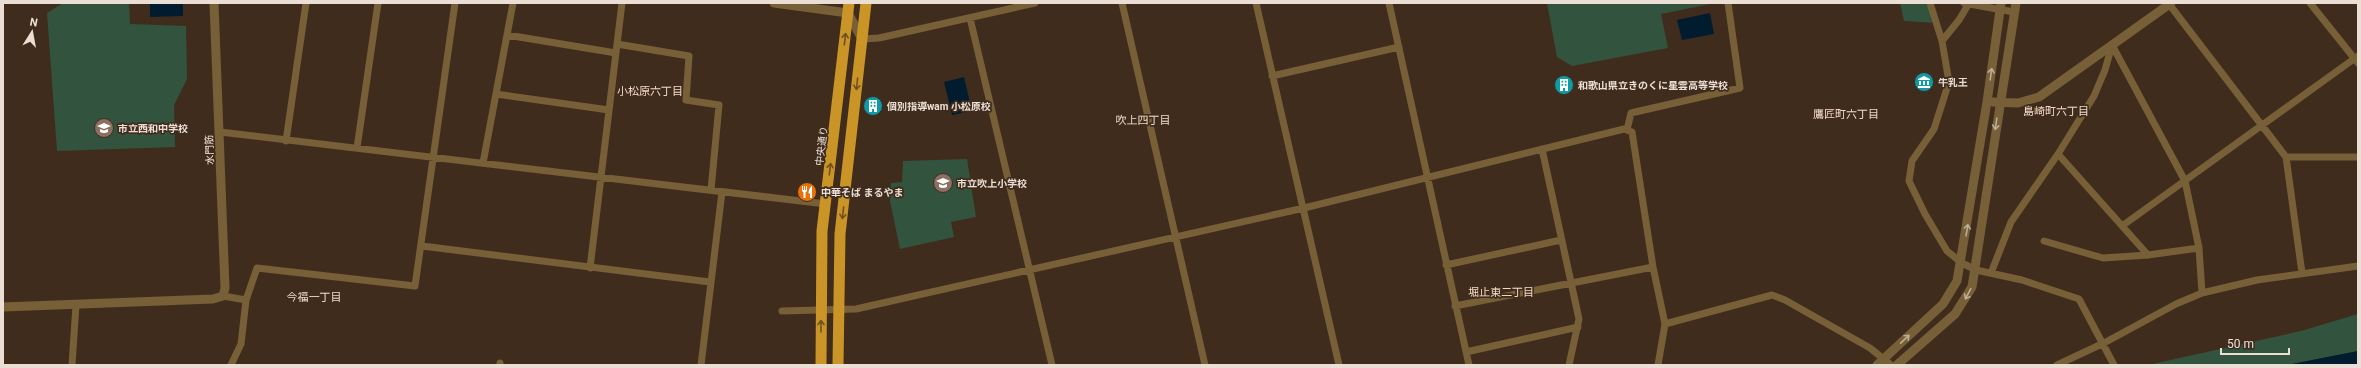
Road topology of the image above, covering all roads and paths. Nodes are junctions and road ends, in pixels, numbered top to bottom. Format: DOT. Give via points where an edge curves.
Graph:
graph roads {
  1 [pos="214,3"];
  2 [pos="306,3"];
  3 [pos="378,3"];
  4 [pos="455,3"];
  5 [pos="513,3"];
  6 [pos="622,3"];
  7 [pos="774,3"];
  8 [pos="866,3"];
  9 [pos="1035,3"];
  10 [pos="1122,3"];
  11 [pos="1256,3"];
  12 [pos="1389,3"];
  13 [pos="1728,3"];
  14 [pos="1930,3"];
  15 [pos="2310,3"];
  16 [pos="1966,4"];
  17 [pos="2170,4"];
  18 [pos="2000,6"];
  19 [pos="2015,7"];
  20 [pos="848,8"];
  21 [pos="970,18"];
  22 [pos="507,35"];
  23 [pos="862,39"];
  24 [pos="1942,41"];
  25 [pos="617,44"];
  26 [pos="2112,45"];
  27 [pos="1399,47"];
  28 [pos="616,54"];
  29 [pos="2357,59"];
  30 [pos="1272,76"];
  31 [pos="496,94"];
  32 [pos="1987,102"];
  33 [pos="1999,103"];
  34 [pos="609,110"];
  35 [pos="2261,125"];
  36 [pos="1628,130"];
  37 [pos="220,132"];
  38 [pos="286,140"];
  39 [pos="357,148"];
  40 [pos="1542,149"];
  41 [pos="2058,154"];
  42 [pos="434,156"];
  43 [pos="2358,157"];
  44 [pos="2286,158"];
  45 [pos="482,163"];
  46 [pos="1427,177"];
  47 [pos="600,178"];
  48 [pos="2185,181"];
  49 [pos="711,190"];
  50 [pos="722,192"];
  51 [pos="826,204"];
  52 [pos="1304,208"];
  53 [pos="2122,226"];
  54 [pos="1176,236"];
  55 [pos="1562,240"];
  56 [pos="2044,241"];
  57 [pos="422,246"];
  58 [pos="2199,248"];
  59 [pos="2148,255"];
  60 [pos="1962,263"];
  61 [pos="1446,265"];
  62 [pos="2358,266"];
  63 [pos="1653,267"];
  64 [pos="590,268"];
  65 [pos="1030,268"];
  66 [pos="1976,270"];
  67 [pos="1991,273"];
  68 [pos="2302,273"];
  69 [pos="710,282"];
  70 [pos="1570,283"];
  71 [pos="2202,293"];
  72 [pos="223,296"];
  73 [pos="246,300"];
  74 [pos="76,305"];
  75 [pos="1455,306"];
  76 [pos="3,307"];
  77 [pos="838,309"];
  78 [pos="821,310"];
  79 [pos="782,311"];
  80 [pos="1665,324"];
  81 [pos="1578,327"];
  82 [pos="2104,343"];
  83 [pos="1466,352"];
  84 [pos="1884,363"];
  85 [pos="72,365"];
  86 [pos="231,365"];
  87 [pos="701,365"];
  88 [pos="821,365"];
  89 [pos="838,365"];
  90 [pos="1052,365"];
  91 [pos="1205,365"];
  92 [pos="1339,365"];
  93 [pos="1469,365"];
  94 [pos="1569,365"];
  95 [pos="1658,365"];
  96 [pos="1897,365"];
  97 [pos="2057,365"];
  98 [pos="2114,365"];
  1 -- 37 [label="street, 水門筋"];
  2 -- 38 [label="street"];
  3 -- 39 [label="street"];
  4 -- 42 [label="street"];
  5 -- 22 [label="street"];
  6 -- 25 [label="street"];
  7 -- 20 [label="street"];
  8 -- 23 [label="highway"];
  9 -- 21 [label="street"];
  10 -- 54 [label="street"];
  11 -- 30 [label="street"];
  12 -- 27 [label="street"];
  13 -- 36 [label="street" via="1740,88 1631,113"];
  14 -- 24 [label="street"];
  15 -- 29 [label="street"];
  16 -- 18 [label="street"];
  16 -- 24 [label="street" via="1959,20"];
  17 -- 26 [label="street"];
  17 -- 35 [label="street"];
  18 -- 19 [label="street"];
  32 -- 18 [label="street, one-way"];
  19 -- 33 [label="street"];
  20 -- 23 [label="street"];
  51 -- 20 [label="highway, 中央通り, one-way"];
  21 -- 23 [label="street" via="879,38"];
  21 -- 65 [label="street"];
  22 -- 28 [label="street"];
  22 -- 31 [label="street"];
  23 -- 77 [label="highway, one-way" via="840,234"];
  24 -- 60 [label="street" via="1949,82 1934,129 1912,161 1909,181 1947,251"];
  25 -- 28 [label="street"];
  25 -- 49 [label="street" via="689,56 686,100 719,105"];
  26 -- 33 [label="street" via="2039,97 2018,103"];
  26 -- 41 [label="street" via="2094,96"];
  26 -- 48 [label="street"];
  27 -- 30 [label="street"];
  27 -- 46 [label="street"];
  28 -- 34 [label="street"];
  29 -- 35 [label="street"];
  30 -- 52 [label="street"];
  31 -- 34 [label="street"];
  31 -- 45 [label="street"];
  32 -- 33 [label="street"];
  60 -- 32 [label="street, one-way"];
  33 -- 66 [label="street, one-way"];
  34 -- 47 [label="street"];
  35 -- 44 [label="street"];
  35 -- 48 [label="street"];
  36 -- 40 [label="street"];
  36 -- 63 [label="street" via="1632,132"];
  37 -- 38 [label="street"];
  37 -- 72 [label="street, 水門筋" via="225,288"];
  38 -- 39 [label="street"];
  39 -- 42 [label="street"];
  40 -- 46 [label="street"];
  40 -- 55 [label="street"];
  41 -- 53 [label="street"];
  41 -- 67 [label="street" via="2010,222"];
  42 -- 45 [label="street"];
  42 -- 57 [label="street"];
  43 -- 44 [label="street"];
  44 -- 68 [label="street"];
  45 -- 47 [label="street"];
  46 -- 52 [label="street"];
  46 -- 61 [label="street"];
  47 -- 49 [label="street"];
  47 -- 64 [label="street"];
  48 -- 53 [label="street"];
  48 -- 58 [label="street"];
  49 -- 50 [label="street"];
  50 -- 51 [label="street"];
  50 -- 69 [label="street"];
  51 -- 78 [label="highway, 中央通り" via="822,238"];
  52 -- 54 [label="street"];
  52 -- 92 [label="street"];
  53 -- 59 [label="street"];
  54 -- 65 [label="street"];
  54 -- 91 [label="street"];
  55 -- 61 [label="street"];
  55 -- 70 [label="street"];
  56 -- 59 [label="street" via="2103,258"];
  57 -- 64 [label="street"];
  57 -- 73 [label="street" via="415,286 257,268"];
  58 -- 59 [label="street"];
  58 -- 71 [label="street"];
  60 -- 66 [label="street"];
  84 -- 60 [label="street, one-way" via="1943,304 1957,281"];
  61 -- 75 [label="street"];
  62 -- 68 [label="street"];
  63 -- 70 [label="street"];
  63 -- 80 [label="street"];
  64 -- 69 [label="street"];
  65 -- 77 [label="street" via="856,309"];
  65 -- 90 [label="street"];
  66 -- 67 [label="street"];
  66 -- 96 [label="street, one-way" via="1972,287 1955,314"];
  67 -- 82 [label="street" via="2022,280 2079,299"];
  68 -- 71 [label="street"];
  69 -- 87 [label="street"];
  70 -- 75 [label="street"];
  70 -- 81 [label="street" via="1579,319"];
  71 -- 82 [label="street" via="2176,304"];
  72 -- 73 [label="street"];
  72 -- 74 [label="street" via="213,299"];
  73 -- 86 [label="street" via="241,344"];
  74 -- 76 [label="street"];
  74 -- 85 [label="street"];
  75 -- 83 [label="street"];
  77 -- 78 [label="street"];
  77 -- 89 [label="highway"];
  78 -- 79 [label="street"];
  88 -- 78 [label="highway, 中央通り, one-way"];
  80 -- 84 [label="street" via="1772,295 1870,348"];
  80 -- 95 [label="street"];
  81 -- 83 [label="street"];
  81 -- 94 [label="street"];
  82 -- 97 [label="street"];
  82 -- 98 [label="street"];
  83 -- 93 [label="street"];
}
